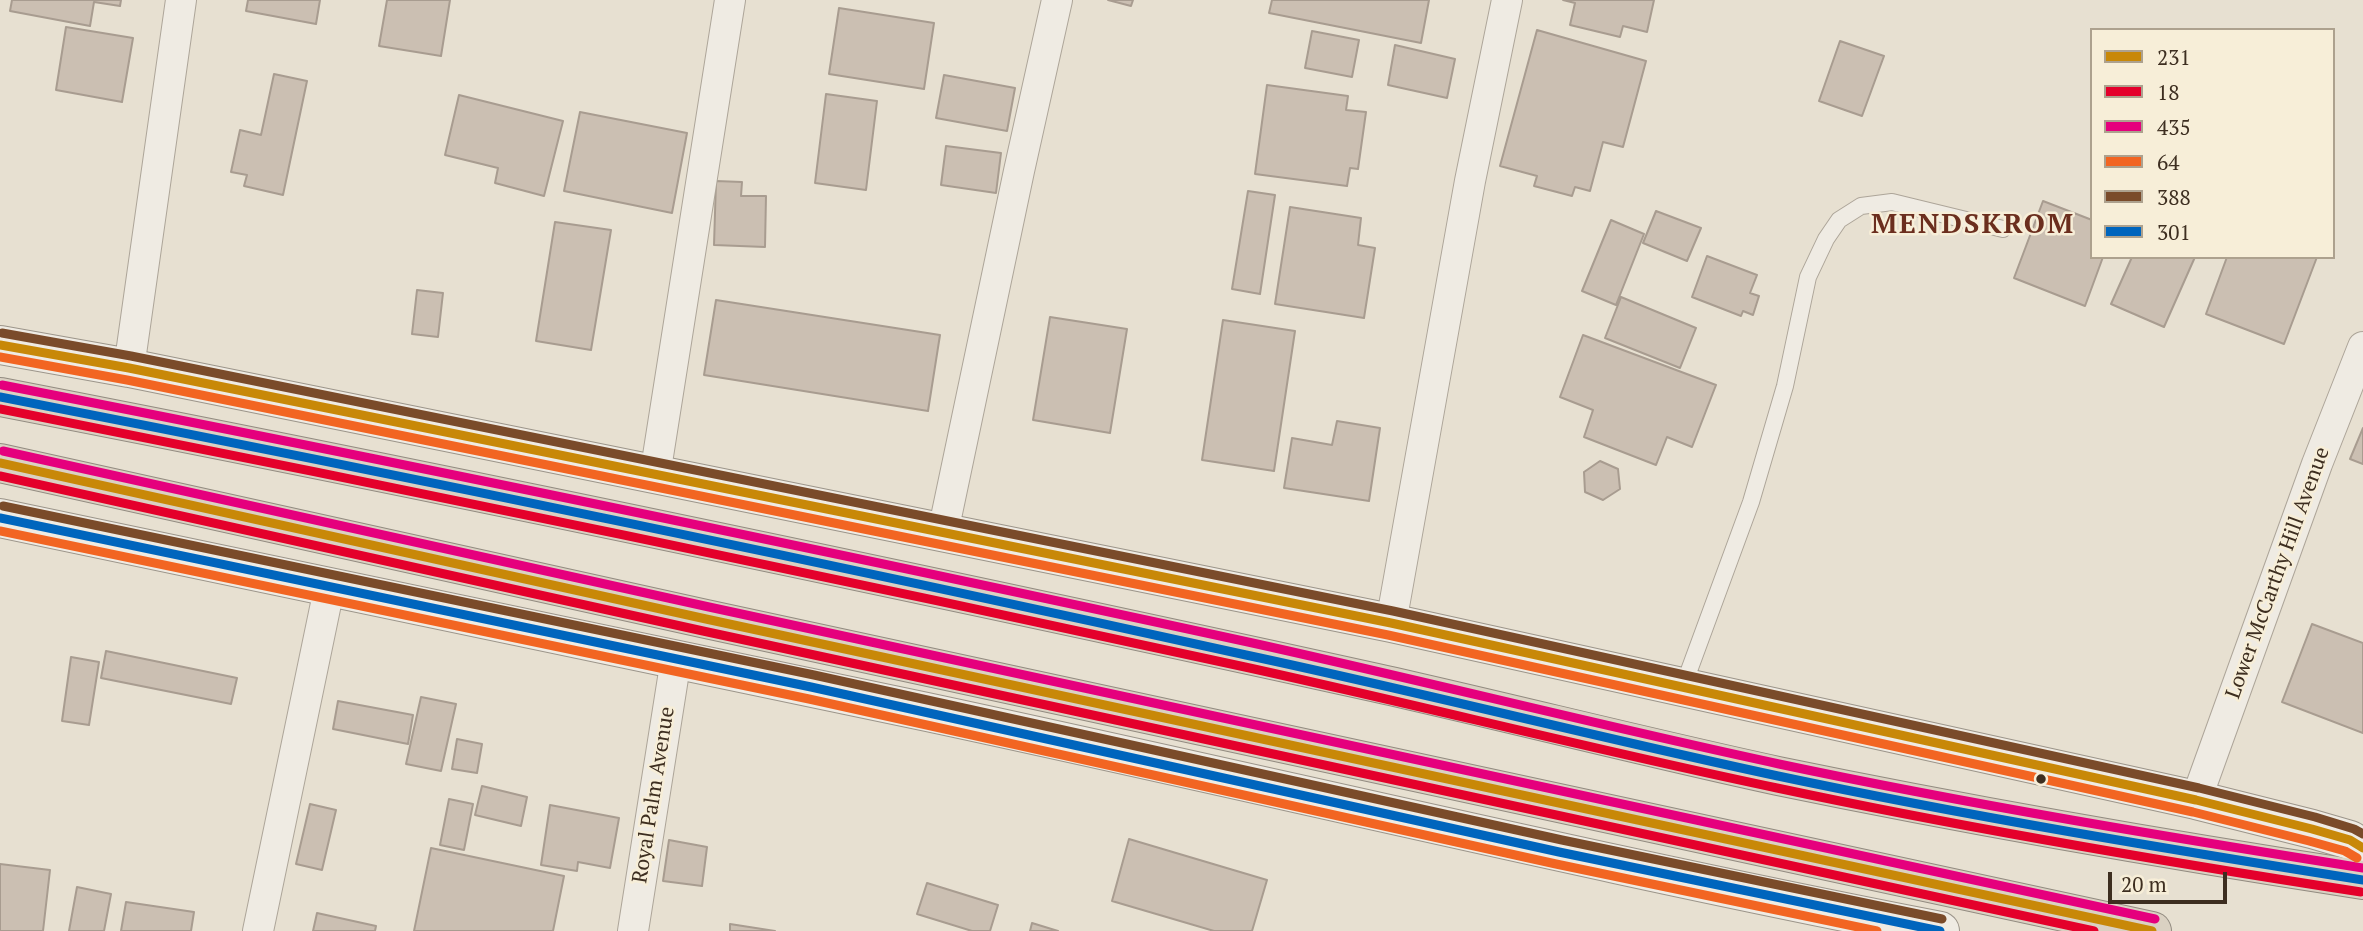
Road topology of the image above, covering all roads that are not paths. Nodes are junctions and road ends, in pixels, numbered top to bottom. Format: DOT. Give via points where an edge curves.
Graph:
graph roads {
  1 [pos="181,0"];
  2 [pos="730,0"];
  3 [pos="1058,0"];
  4 [pos="1507,0"];
  5 [pos="2003,229"];
  6 [pos="0,345"];
  7 [pos="2363,346"];
  8 [pos="129,368"];
  9 [pos="0,397"];
  10 [pos="0,463"];
  11 [pos="655,475"];
  12 [pos="0,518"];
  13 [pos="943,532"];
  14 [pos="329,589"];
  15 [pos="1391,622"];
  16 [pos="676,659"];
  17 [pos="1683,687"];
  18 [pos="2196,800"];
  19 [pos="2363,848"];
  20 [pos="2363,880"];
  21 [pos="1819,920"];
  22 [pos="258,931"];
  23 [pos="633,931"];
  24 [pos="1940,931"];
  25 [pos="2152,931"];
  1 -- 8 [label="street"];
  2 -- 11 [label="street"];
  3 -- 13 [label="street"];
  4 -- 15 [label="street"];
  5 -- 17 [label="lane" via="1892,202 1861,206 1839,220 1808,277 1785,386 1751,502"];
  6 -- 8 [label="street"];
  7 -- 18 [label="street, Lower McCarthy Hill Avenue"];
  8 -- 11 [label="street"];
  9 -- 20 [label="highway" via="375,470 1380,684 1785,777 2176,851"];
  10 -- 25 [label="highway"];
  11 -- 13 [label="street"];
  12 -- 14 [label="street"];
  13 -- 15 [label="street"];
  14 -- 16 [label="street"];
  14 -- 22 [label="street"];
  15 -- 17 [label="street"];
  16 -- 21 [label="street" via="926,712"];
  16 -- 23 [label="street, Royal Palm Avenue"];
  17 -- 18 [label="street"];
  18 -- 19 [label="street" via="2312,829"];
  21 -- 24 [label="street"];
}
